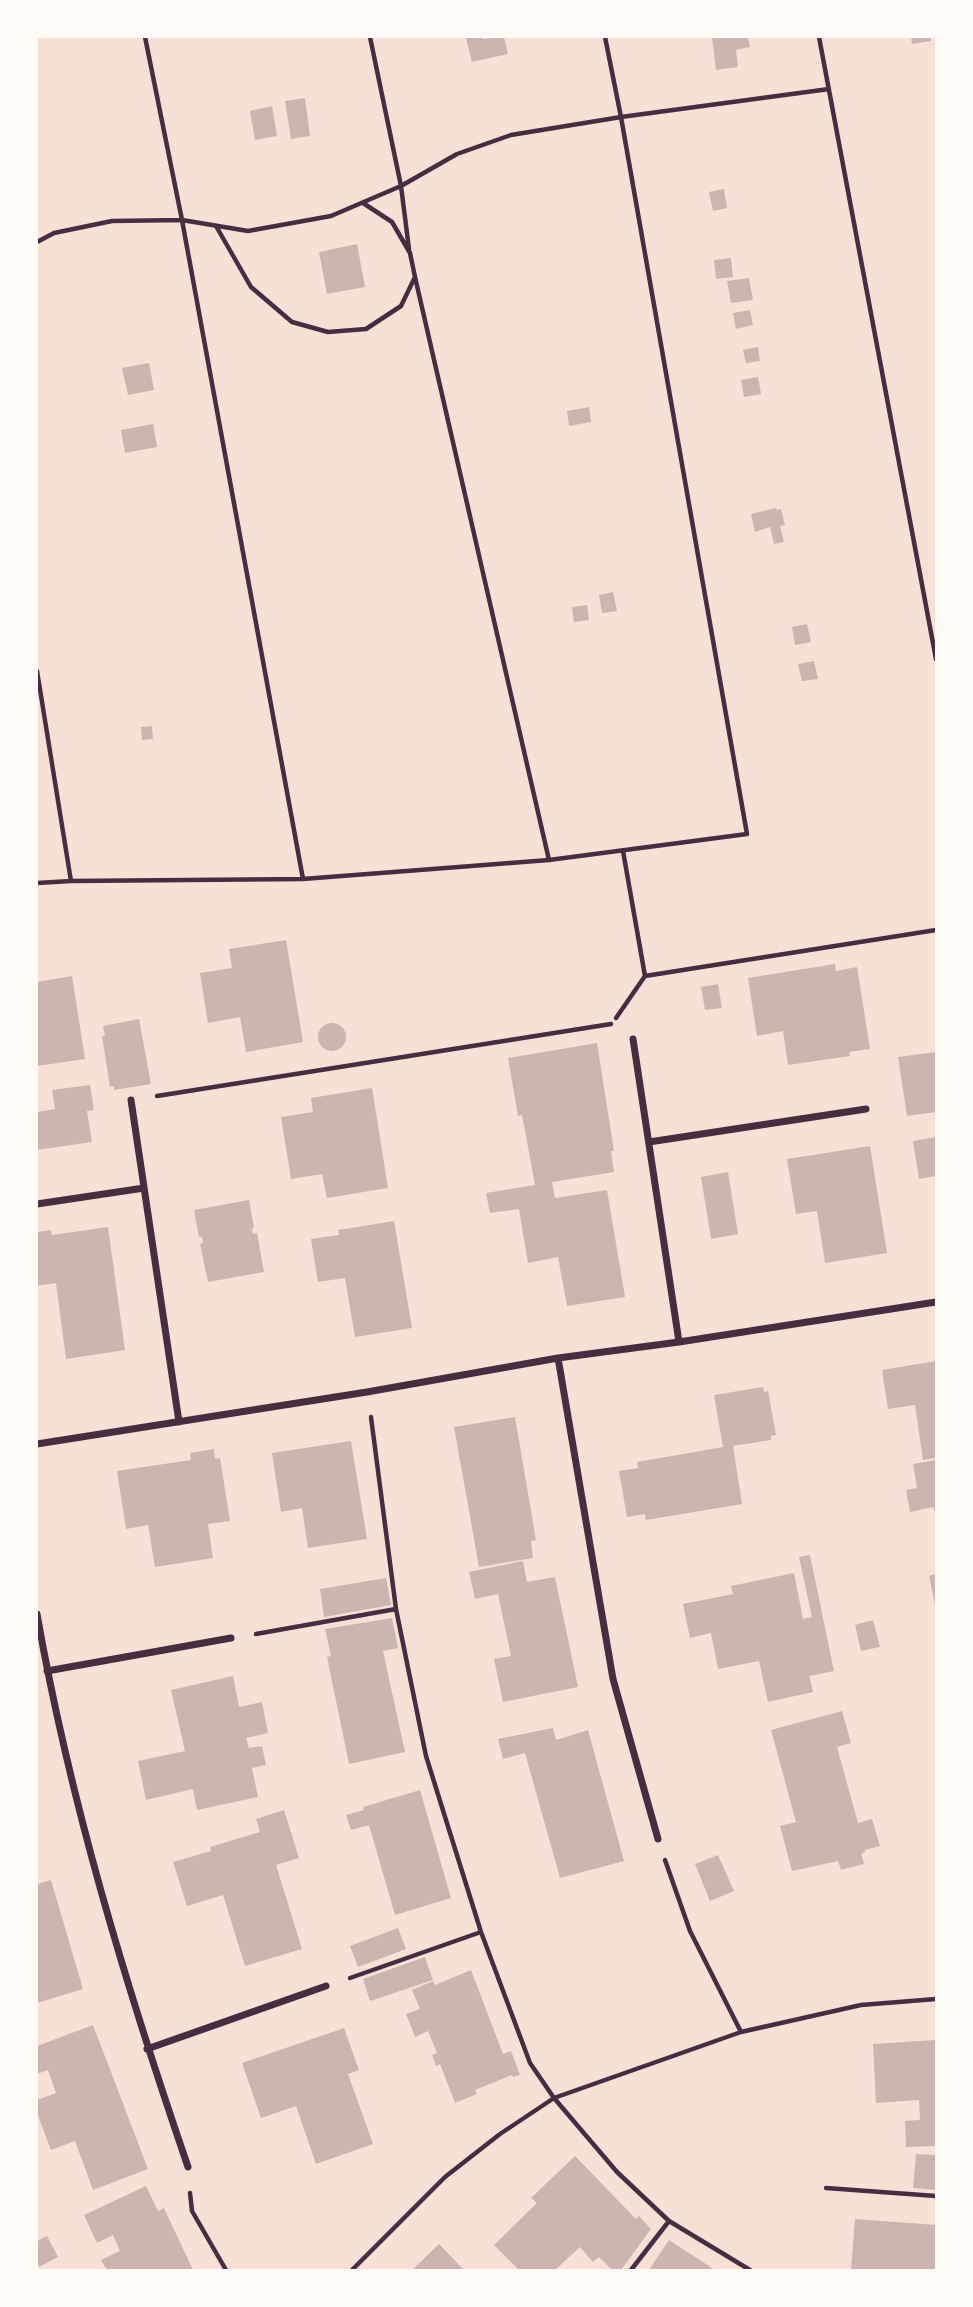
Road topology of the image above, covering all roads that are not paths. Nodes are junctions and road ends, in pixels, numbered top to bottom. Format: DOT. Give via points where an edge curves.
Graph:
graph roads {
  1 [pos="633,1039"];
  2 [pos="131,1100"];
  3 [pos="866,1109"];
  4 [pos="649,1142"];
  5 [pos="144,1188"];
  6 [pos="37,1204"];
  7 [pos="936,1302"];
  8 [pos="679,1342"];
  9 [pos="558,1358"];
  10 [pos="179,1422"];
  11 [pos="37,1444"];
  12 [pos="37,1614"];
  13 [pos="231,1638"];
  14 [pos="47,1671"];
  15 [pos="657,1839"];
  16 [pos="326,1986"];
  17 [pos="147,2049"];
  18 [pos="188,2167"];
  1 -- 4 [label="street"];
  2 -- 5 [label="street"];
  3 -- 4 [label="street"];
  4 -- 8 [label="street"];
  5 -- 6 [label="street"];
  5 -- 10 [label="street"];
  7 -- 8 [label="street"];
  8 -- 9 [label="street"];
  9 -- 10 [label="street"];
  9 -- 15 [label="street" via="613,1679"];
  10 -- 11 [label="street"];
  12 -- 14 [label="street"];
  13 -- 14 [label="street"];
  14 -- 17 [label="street" via="92,1861"];
  16 -- 17 [label="street"];
  17 -- 18 [label="street"];
}
